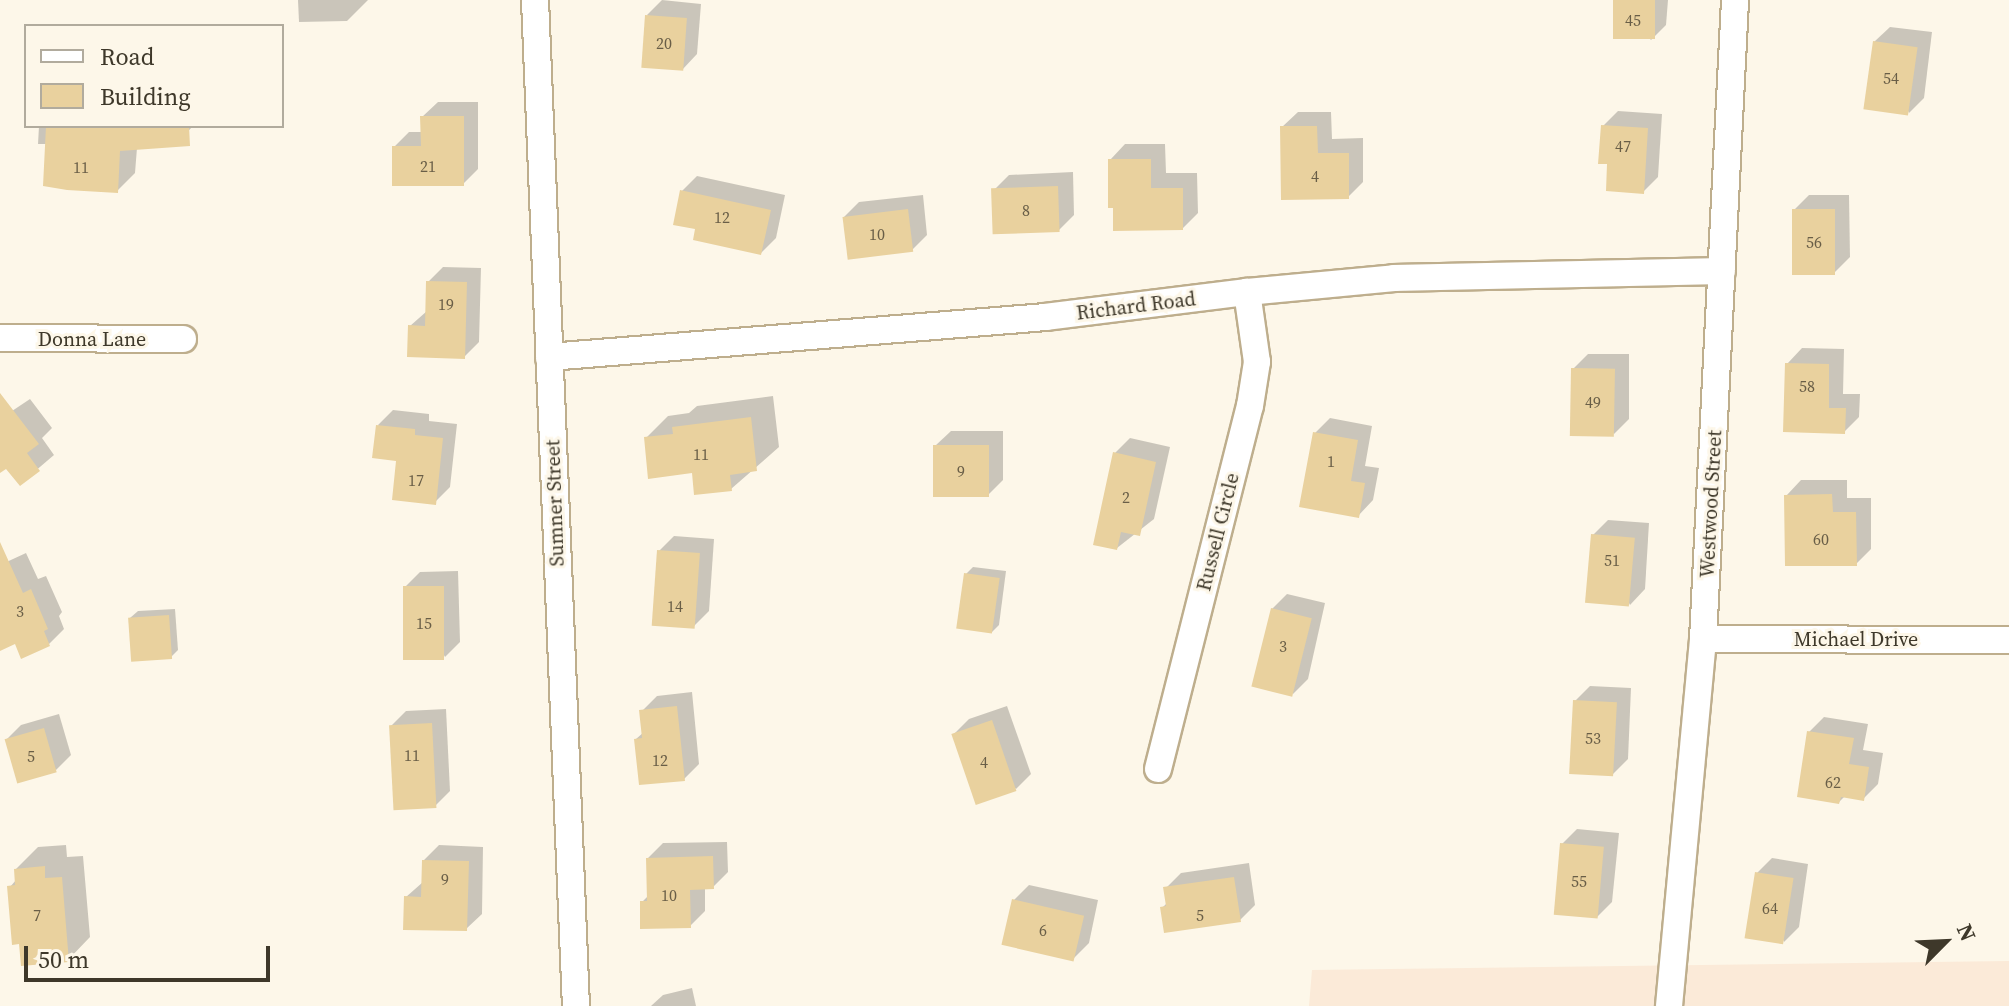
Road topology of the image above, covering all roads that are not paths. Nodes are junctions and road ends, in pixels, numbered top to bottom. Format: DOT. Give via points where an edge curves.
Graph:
graph roads {
  1 [pos="535,0"];
  2 [pos="1735,0"];
  3 [pos="1722,271"];
  4 [pos="1247,292"];
  5 [pos="0,338"];
  6 [pos="183,339"];
  7 [pos="549,357"];
  8 [pos="1703,639"];
  9 [pos="2009,640"];
  10 [pos="1158,769"];
  11 [pos="576,1006"];
  12 [pos="1669,1006"];
  1 -- 7 [label="street, Sumner Street"];
  2 -- 3 [label="street, Westwood Street"];
  3 -- 4 [label="street, Richard Road" via="1424,277"];
  3 -- 8 [label="street, Westwood Street"];
  4 -- 7 [label="street, Richard Road" via="1056,316"];
  4 -- 10 [label="street, Russell Circle" via="1255,380"];
  5 -- 6 [label="street, Donna Lane"];
  7 -- 11 [label="street, Sumner Street"];
  8 -- 9 [label="street, Michael Drive"];
  8 -- 12 [label="street, Westwood Street"];
}
